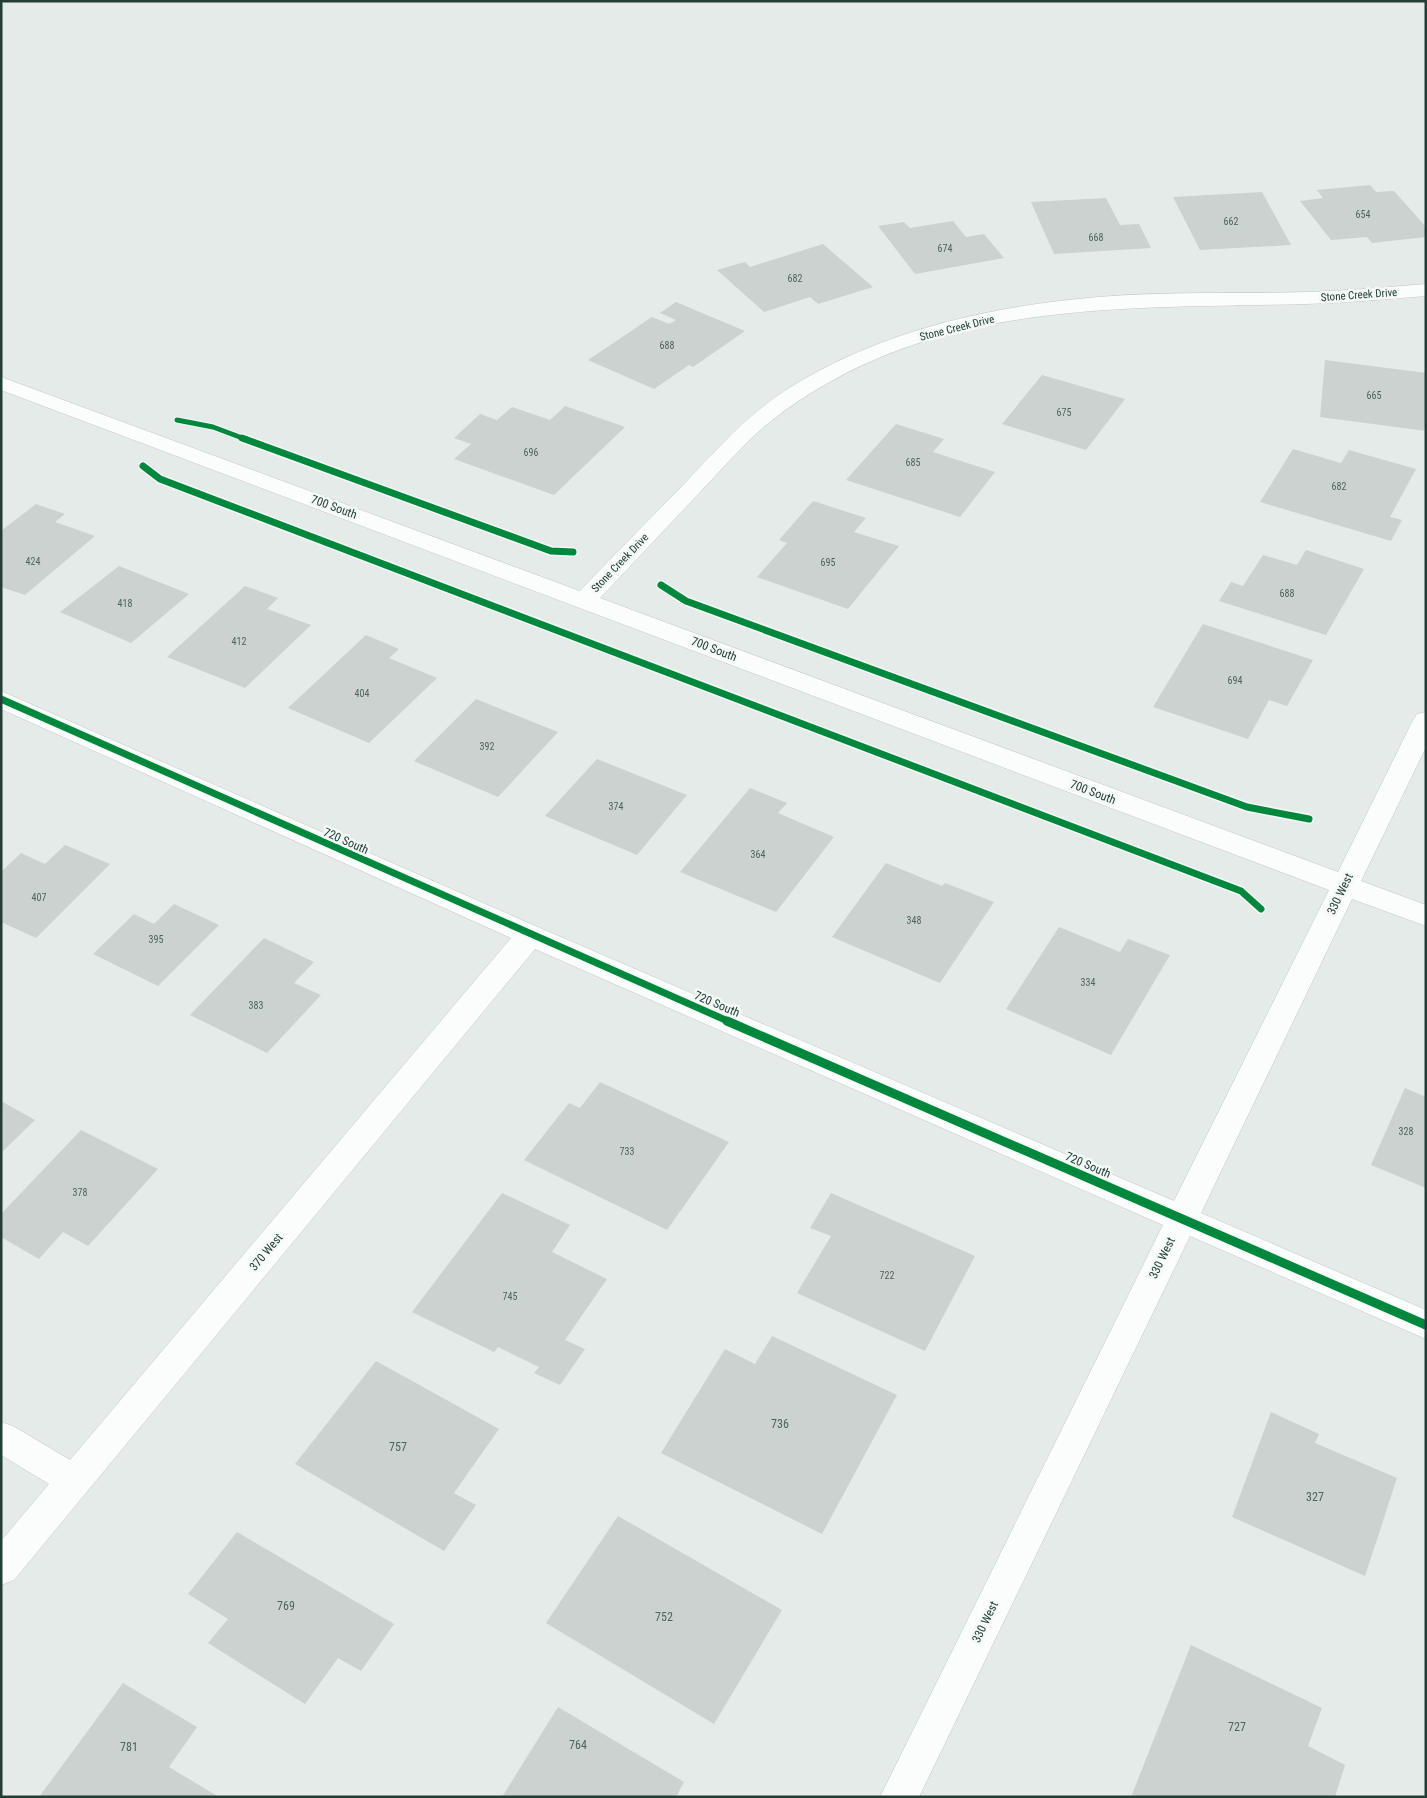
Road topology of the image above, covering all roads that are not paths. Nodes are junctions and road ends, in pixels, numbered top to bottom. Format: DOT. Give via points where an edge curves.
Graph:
graph roads {
  1 [pos="1426,290"];
  2 [pos="1,383"];
  3 [pos="584,601"];
  4 [pos="1,699"];
  5 [pos="1426,720"];
  6 [pos="1344,886"];
  7 [pos="1426,916"];
  8 [pos="530,935"];
  9 [pos="1182,1219"];
  10 [pos="1426,1325"];
  11 [pos="1,1437"];
  12 [pos="74,1481"];
  13 [pos="1,1568"];
  14 [pos="899,1797"];
  1 -- 3 [label="street, Stone Creek Drive" via="1312,298 1100,303 1060,307 946,329 882,350 798,392 763,417"];
  2 -- 3 [label="street, 700 South"];
  3 -- 6 [label="street, 700 South"];
  4 -- 8 [label="street, 720 South"];
  5 -- 6 [label="street, 330 West"];
  6 -- 7 [label="street, 700 South"];
  6 -- 9 [label="street, 330 West"];
  8 -- 9 [label="street, 720 South"];
  8 -- 12 [label="street, 370 West"];
  9 -- 10 [label="street, 720 South"];
  9 -- 14 [label="street, 330 West"];
  11 -- 12 [label="street"];
  12 -- 13 [label="street, 370 West"];
}
